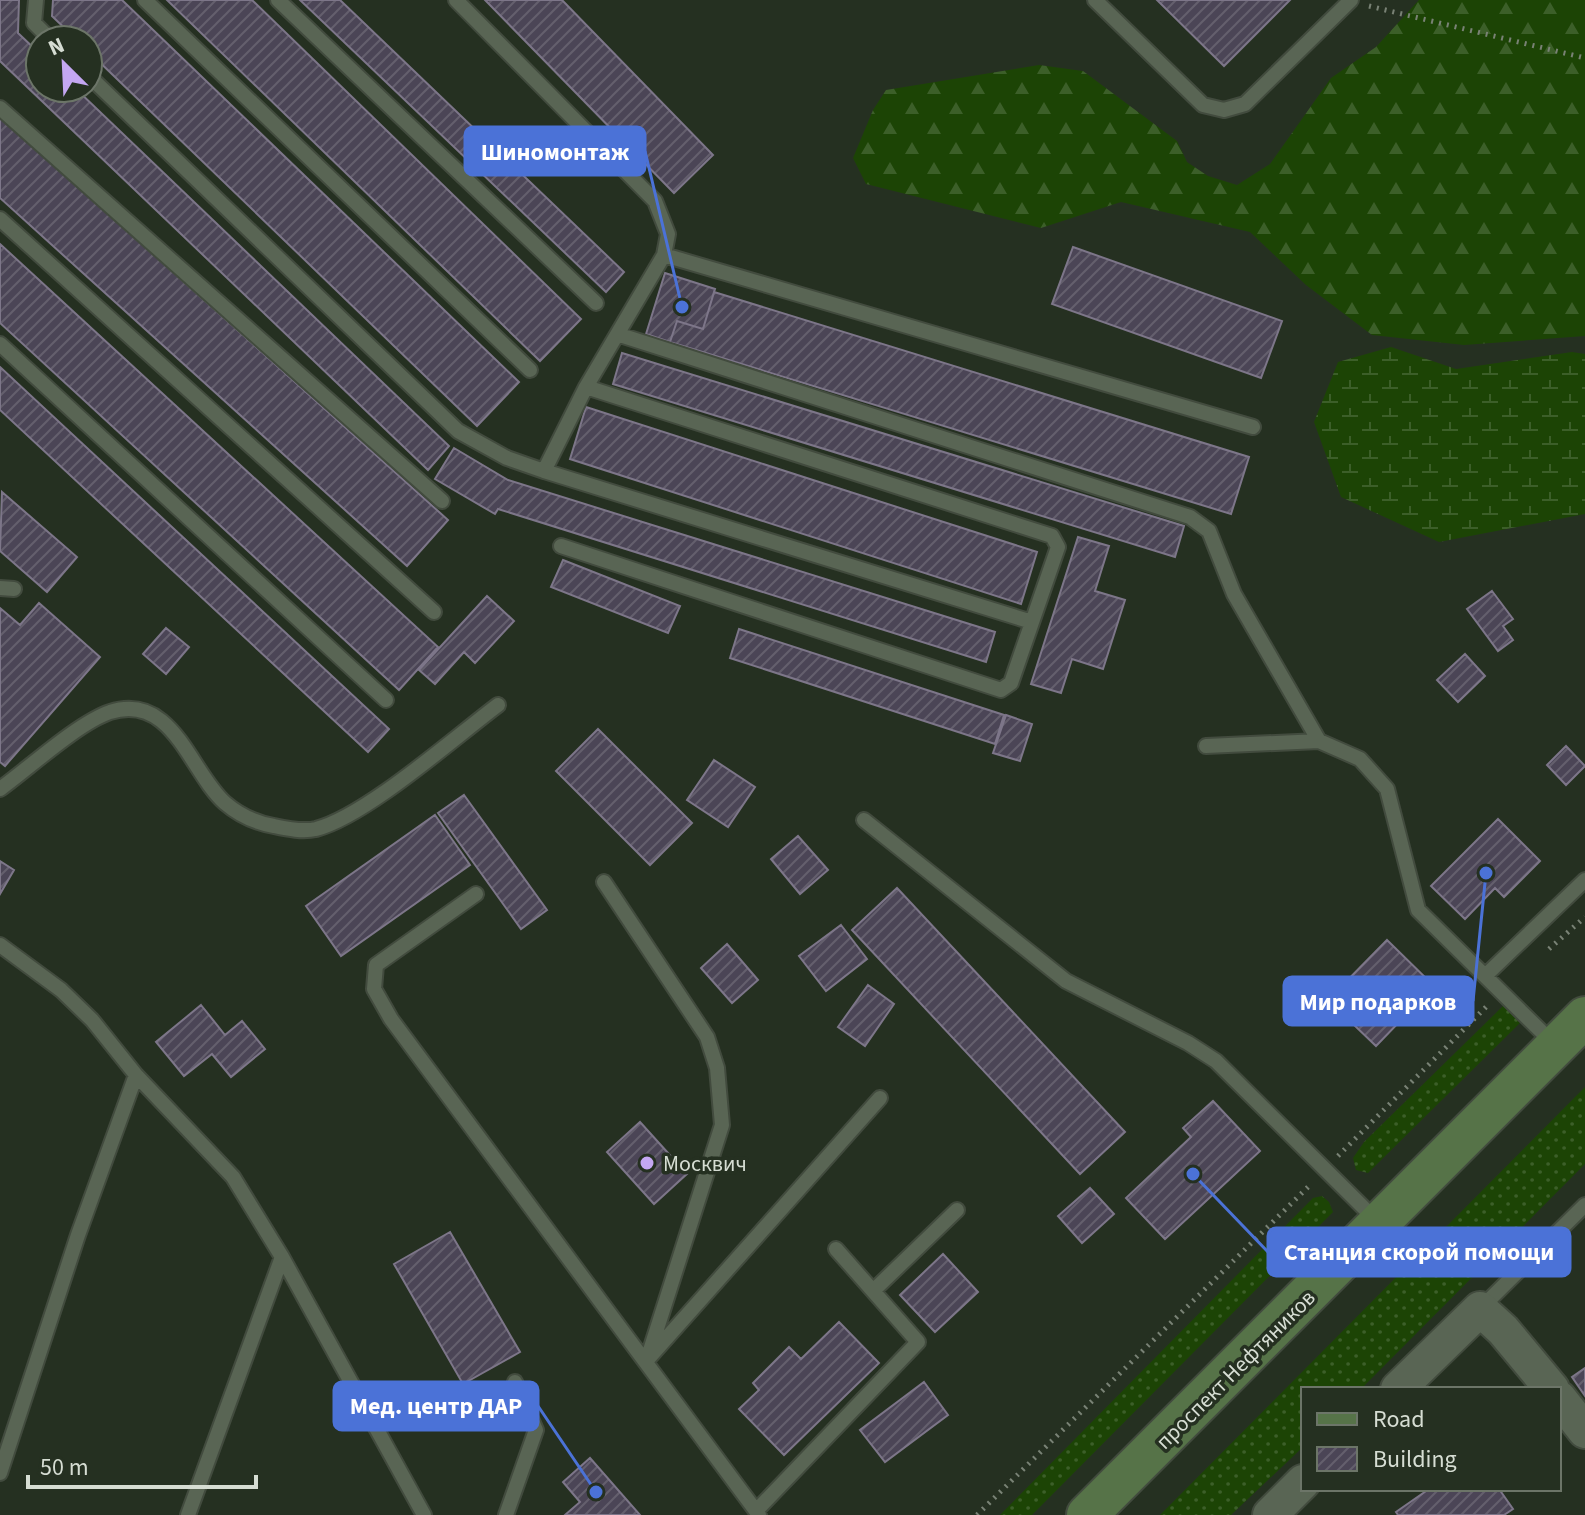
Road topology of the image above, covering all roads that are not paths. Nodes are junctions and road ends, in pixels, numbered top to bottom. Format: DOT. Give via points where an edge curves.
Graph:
graph roads {
  1 [pos="36,0"];
  2 [pos="145,0"];
  3 [pos="278,0"];
  4 [pos="456,0"];
  5 [pos="1095,0"];
  6 [pos="1350,1"];
  7 [pos="35,24"];
  8 [pos="104,90"];
  9 [pos="0,108"];
  10 [pos="0,219"];
  11 [pos="664,255"];
  12 [pos="596,303"];
  13 [pos="620,335"];
  14 [pos="0,344"];
  15 [pos="530,370"];
  16 [pos="586,387"];
  17 [pos="1253,427"];
  18 [pos="544,471"];
  19 [pos="442,501"];
  20 [pos="561,546"];
  21 [pos="434,612"];
  22 [pos="1032,622"];
  23 [pos="386,700"];
  24 [pos="498,705"];
  25 [pos="1319,741"];
  26 [pos="1206,746"];
  27 [pos="0,789"];
  28 [pos="864,820"];
  29 [pos="1585,880"];
  30 [pos="604,882"];
  31 [pos="476,894"];
  32 [pos="0,945"];
  33 [pos="1485,976"];
  34 [pos="1585,1017"];
  35 [pos="1556,1047"];
  36 [pos="136,1075"];
  37 [pos="880,1098"];
  38 [pos="1585,1205"];
  39 [pos="957,1210"];
  40 [pos="1381,1225"];
  41 [pos="836,1249"];
  42 [pos="282,1257"];
  43 [pos="873,1291"];
  44 [pos="1480,1309"];
  45 [pos="647,1360"];
  46 [pos="515,1382"];
  47 [pos="1400,1387"];
  48 [pos="1550,1387"];
  49 [pos="1561,1401"];
  50 [pos="1585,1431"];
  51 [pos="0,1473"];
  52 [pos="1301,1484"];
  53 [pos="757,1513"];
  54 [pos="188,1515"];
  55 [pos="424,1515"];
  56 [pos="506,1515"];
  57 [pos="1087,1515"];
  58 [pos="1270,1515"];
  1 -- 7 [label="lane"];
  2 -- 15 [label="lane"];
  3 -- 12 [label="lane"];
  4 -- 11 [label="lane" via="655,201 668,234"];
  5 -- 6 [label="lane" via="1203,105 1224,110 1245,104"];
  8 -- 18 [label="lane" via="458,431"];
  9 -- 19 [label="lane"];
  10 -- 21 [label="lane"];
  11 -- 13 [label="lane"];
  11 -- 17 [label="lane"];
  13 -- 16 [label="lane"];
  13 -- 25 [label="lane" via="1190,517 1209,531 1234,594"];
  14 -- 23 [label="lane"];
  16 -- 18 [label="lane"];
  16 -- 22 [label="lane" via="1052,536 1058,547"];
  18 -- 22 [label="lane"];
  20 -- 22 [label="lane" via="1001,690 1011,683"];
  24 -- 27 [label="lane" via="368,802 315,829 292,830 239,813 223,802 165,723 151,713 128,709 92,721"];
  25 -- 26 [label="lane"];
  25 -- 33 [label="lane" via="1360,759 1387,789 1418,910"];
  28 -- 40 [label="lane" via="1066,981 1216,1061"];
  29 -- 33 [label="lane"];
  30 -- 45 [label="lane" via="707,1037 717,1068 722,1125"];
  31 -- 45 [label="lane" via="376,965 374,989 391,1019"];
  32 -- 36 [label="lane" via="82,1010"];
  33 -- 35 [label="lane"];
  34 -- 35 [label="main road, проспект Нефтяников"];
  35 -- 40 [label="main road, проспект Нефтяников"];
  36 -- 42 [label="lane" via="233,1177"];
  36 -- 51 [label="lane"];
  37 -- 45 [label="lane"];
  38 -- 44 [label="lane"];
  39 -- 43 [label="lane"];
  40 -- 57 [label="main road, проспект Нефтяников"];
  41 -- 43 [label="lane"];
  42 -- 54 [label="lane"];
  42 -- 55 [label="lane"];
  43 -- 53 [label="lane" via="918,1342"];
  44 -- 47 [label="street"];
  44 -- 48 [label="street"];
  45 -- 53 [label="lane"];
  46 -- 56 [label="lane" via="536,1430"];
  49 -- 50 [label="street"];
  52 -- 58 [label="street"];
}
